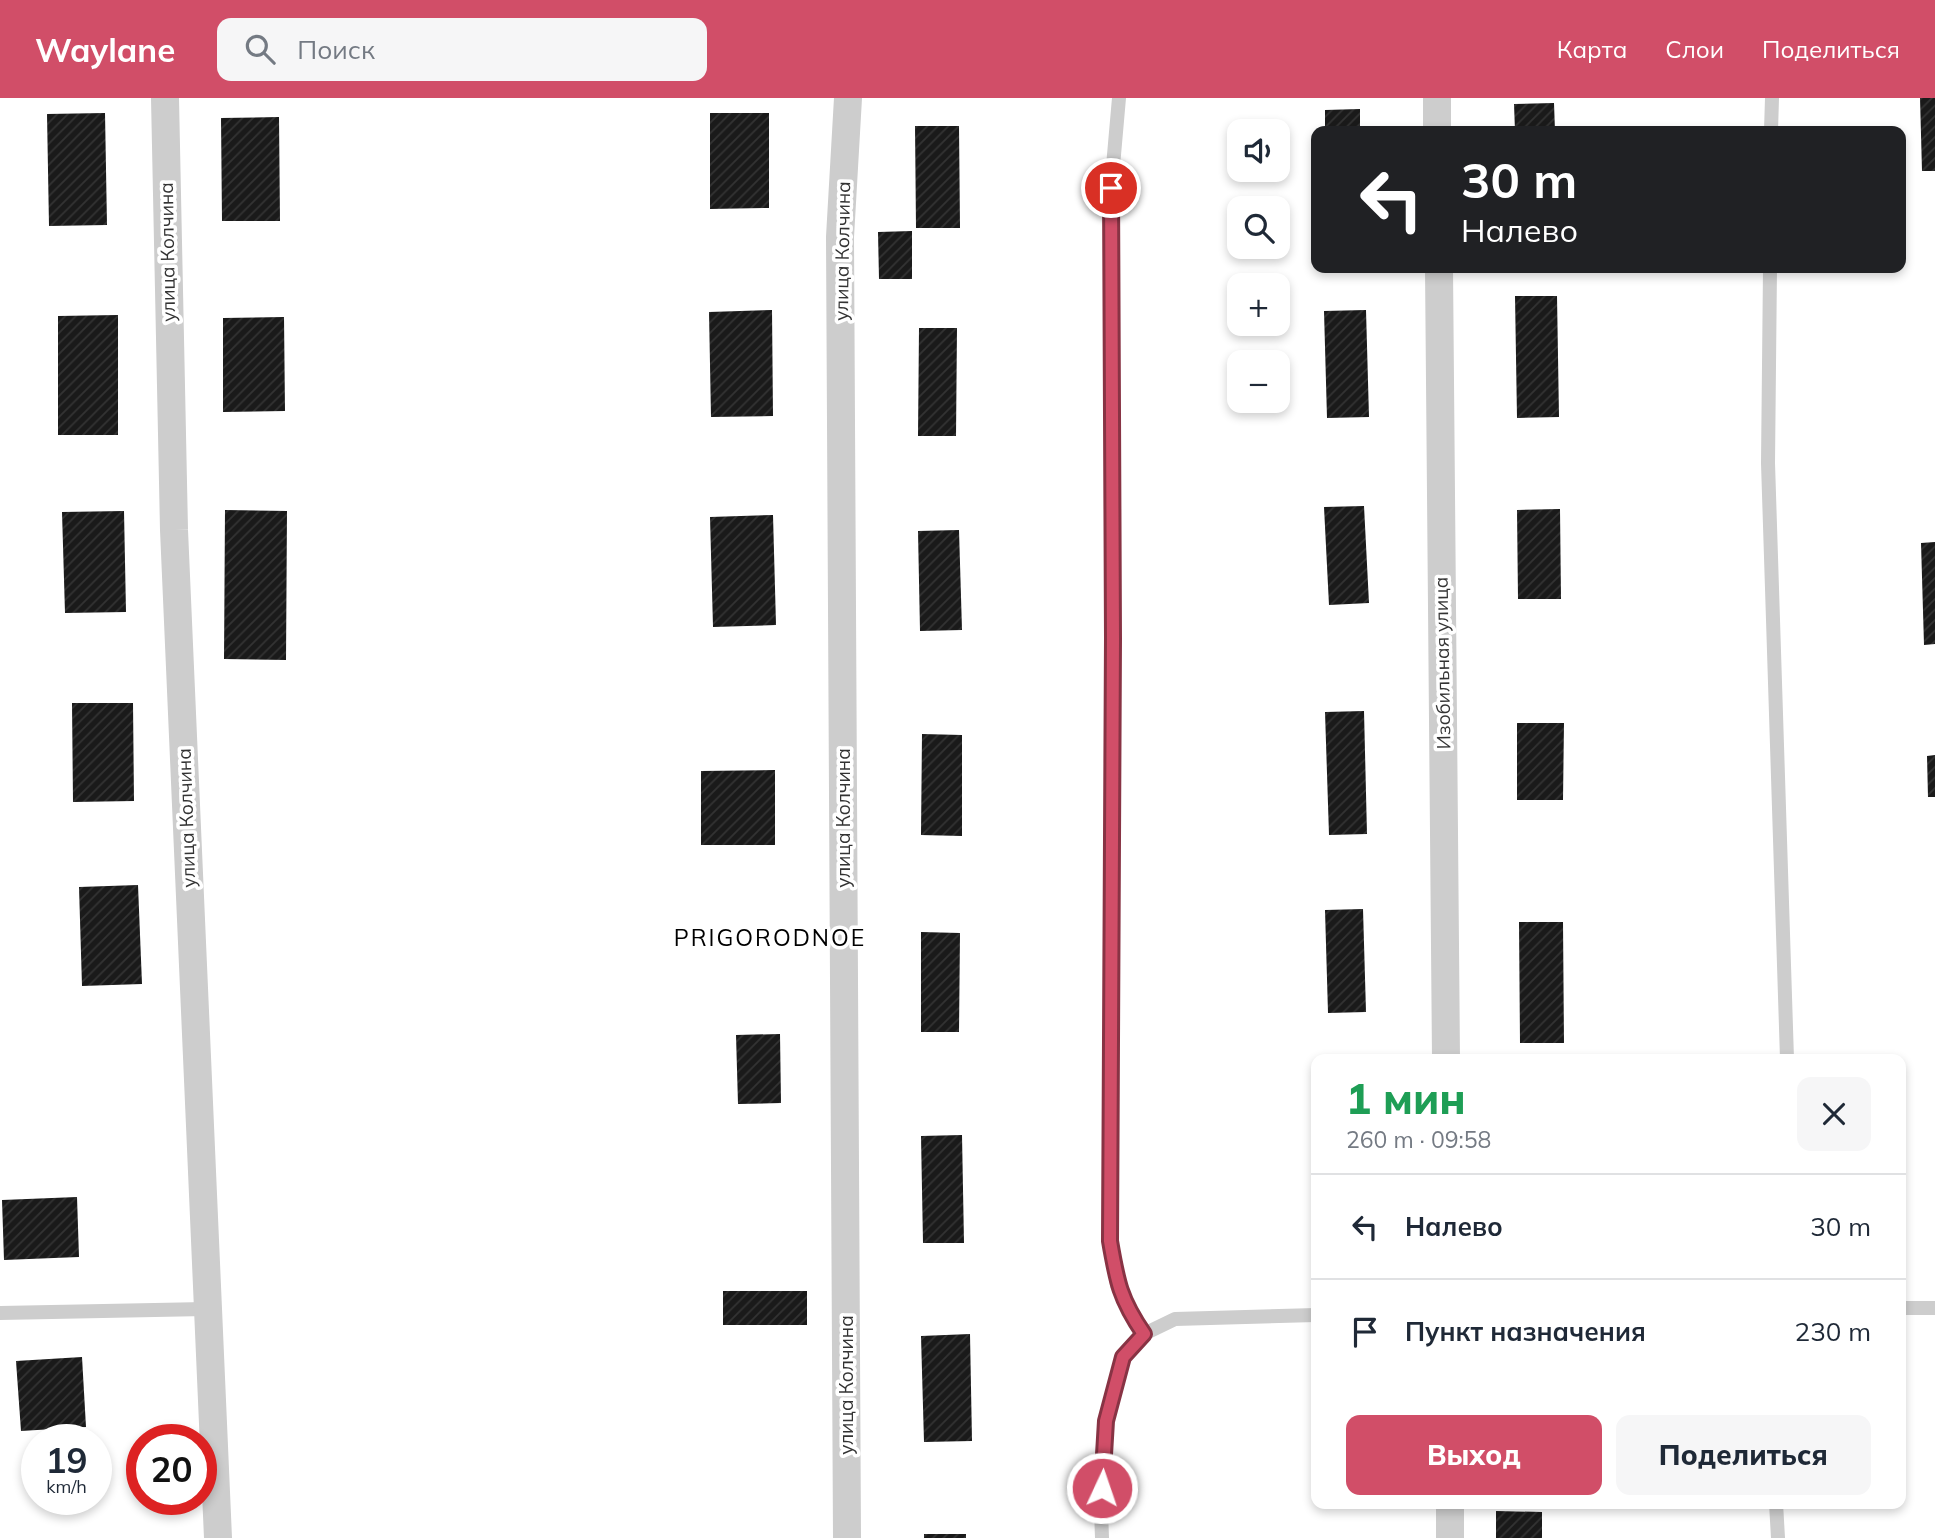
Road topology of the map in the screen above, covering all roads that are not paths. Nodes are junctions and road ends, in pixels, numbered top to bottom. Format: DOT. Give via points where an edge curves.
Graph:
graph roads {
  1 [pos="165,98"];
  2 [pos="848,98"];
  3 [pos="1119,98"];
  4 [pos="1437,98"];
  5 [pos="1772,98"];
  6 [pos="1437,126"];
  7 [pos="1771,126"];
  8 [pos="1438,273"];
  9 [pos="1770,273"];
  10 [pos="1446,1054"];
  11 [pos="1787,1054"];
  12 [pos="1906,1308"];
  13 [pos="1935,1308"];
  14 [pos="206,1309"];
  15 [pos="0,1313"];
  16 [pos="1311,1315"];
  17 [pos="1144,1334"];
  18 [pos="1450,1509"];
  19 [pos="1776,1509"];
  20 [pos="218,1538"];
  21 [pos="847,1538"];
  22 [pos="1102,1538"];
  23 [pos="1450,1538"];
  24 [pos="1778,1538"];
  1 -- 14 [label="street, улица Колчина" via="174,530"];
  2 -- 21 [label="street, улица Колчина" via="840,237"];
  3 -- 17 [label="lane" via="1111,188 1110,1241 1117,1285"];
  4 -- 6 [label="street"];
  5 -- 7 [label="lane"];
  8 -- 10 [label="street, Изобильная улица"];
  9 -- 11 [label="lane" via="1768,463"];
  12 -- 13 [label="lane"];
  14 -- 15 [label="lane"];
  14 -- 20 [label="street, улица Колчина"];
  16 -- 17 [label="lane" via="1175,1320"];
  17 -- 22 [label="lane" via="1123,1357 1106,1421"];
  18 -- 23 [label="street"];
  19 -- 24 [label="lane"];
}
